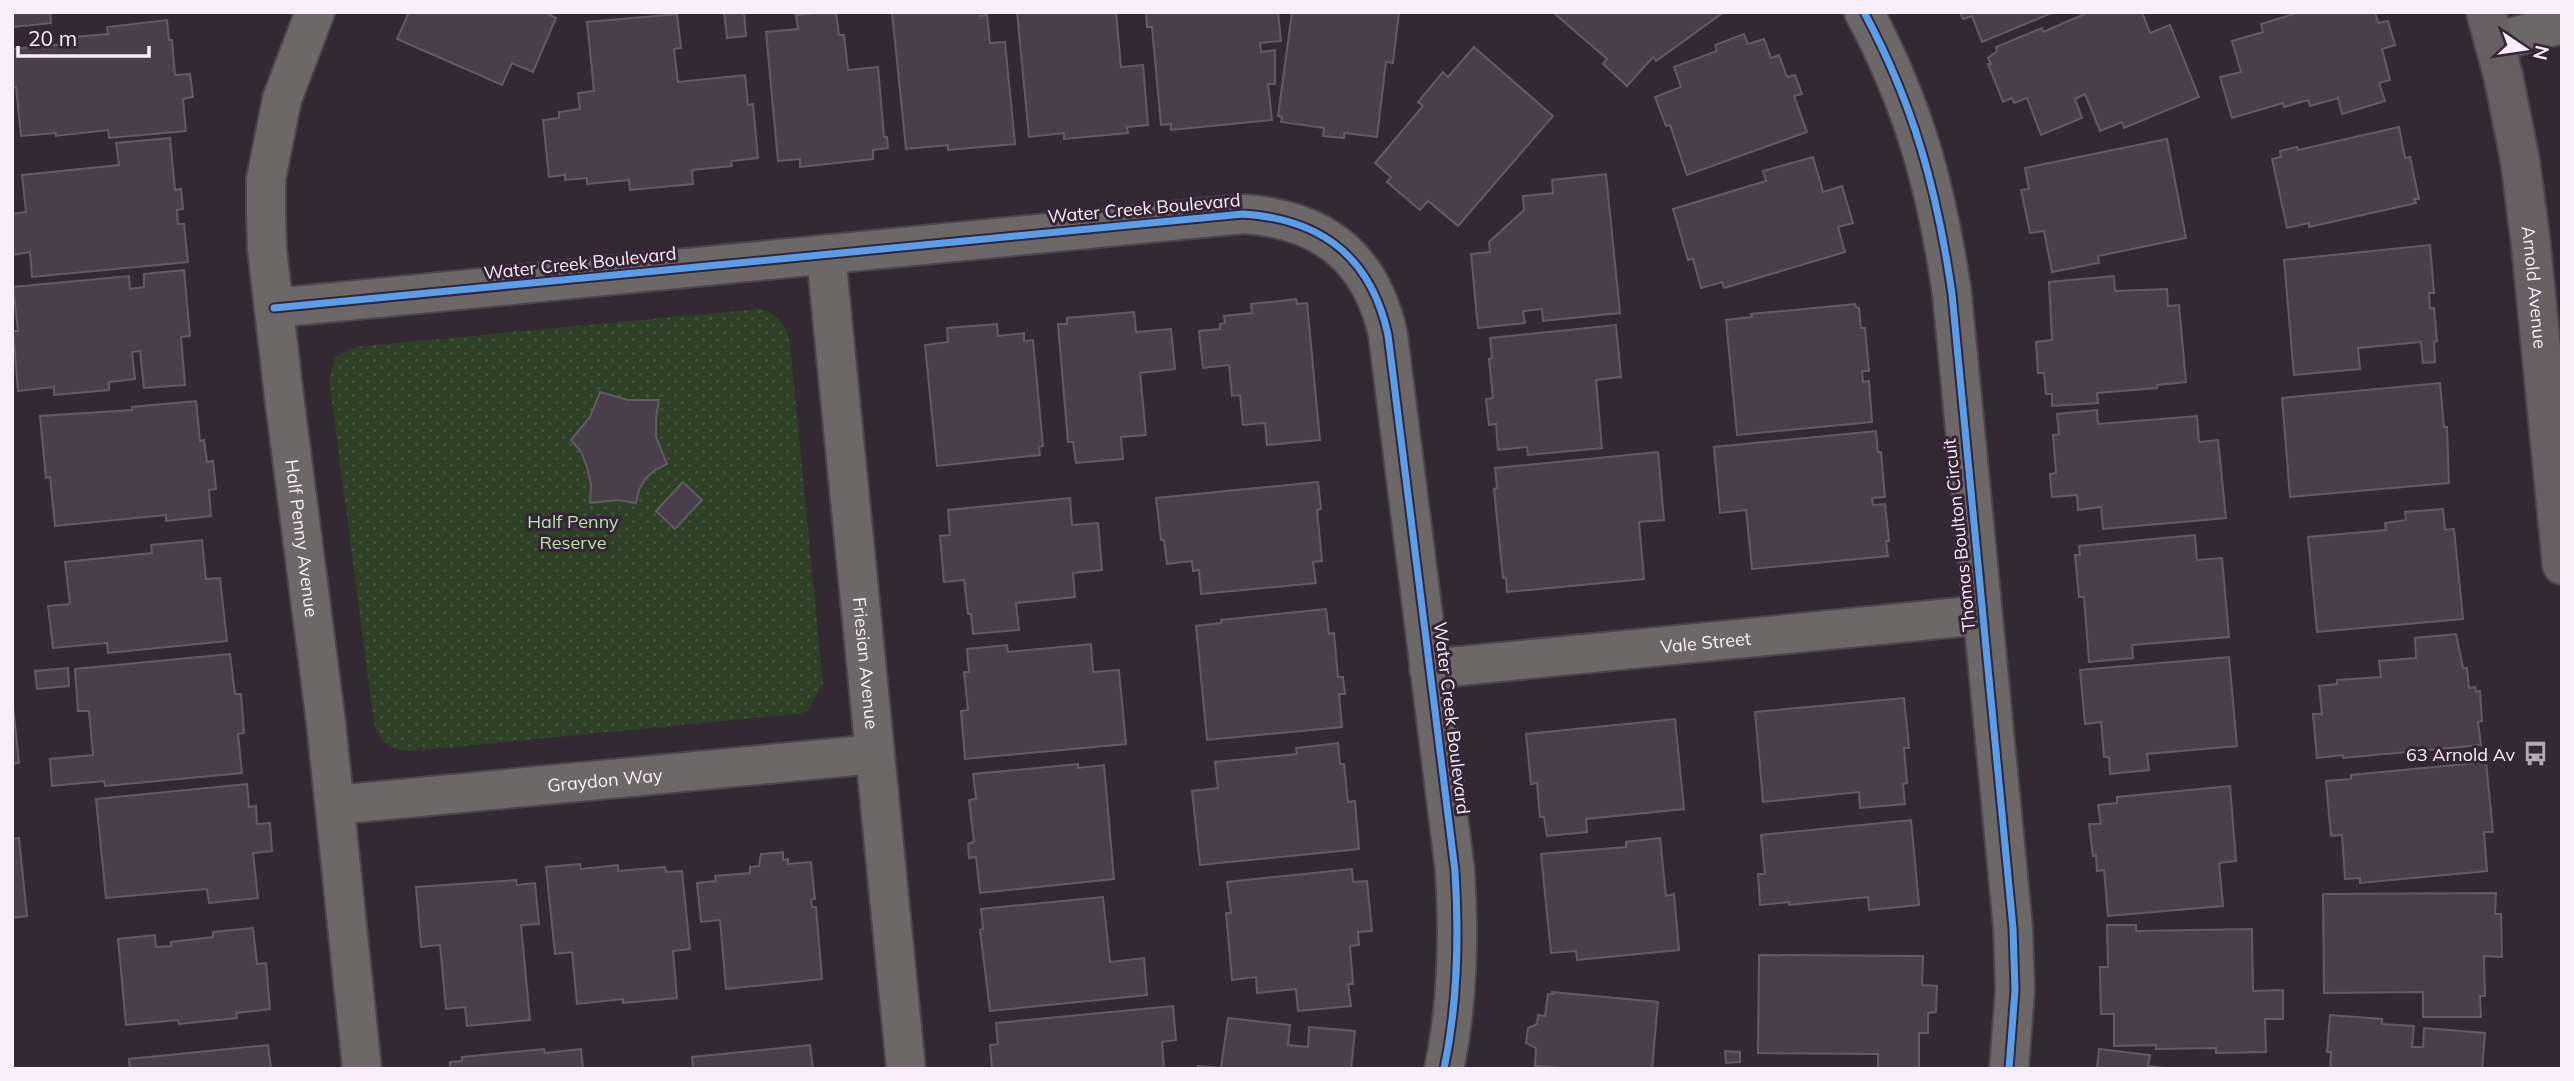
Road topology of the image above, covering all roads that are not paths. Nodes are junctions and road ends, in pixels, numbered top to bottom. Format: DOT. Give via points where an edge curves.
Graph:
graph roads {
  1 [pos="315,12"];
  2 [pos="1864,12"];
  3 [pos="2562,24"];
  4 [pos="2490,27"];
  5 [pos="826,255"];
  6 [pos="274,308"];
  7 [pos="2562,565"];
  8 [pos="1983,615"];
  9 [pos="1429,669"];
  10 [pos="875,754"];
  11 [pos="335,805"];
  12 [pos="362,1069"];
  13 [pos="905,1069"];
  14 [pos="1444,1069"];
  15 [pos="2009,1069"];
  1 -- 6 [label="street, Half Penny Avenue" via="282,99 268,167 266,214"];
  2 -- 8 [label="street, Thomas Boulton Circuit" via="1908,104 1942,230"];
  3 -- 4 [label="street"];
  4 -- 7 [label="street, Arnold Avenue" via="2520,160"];
  5 -- 6 [label="street, Water Creek Boulevard"];
  5 -- 9 [label="street, Water Creek Boulevard" via="1243,214 1294,221 1340,247 1358,265 1382,310"];
  5 -- 10 [label="street, Friesian Avenue"];
  6 -- 11 [label="street, Half Penny Avenue"];
  8 -- 9 [label="street, Vale Street"];
  8 -- 15 [label="street, Thomas Boulton Circuit" via="2012,928 2015,990"];
  9 -- 14 [label="street, Water Creek Boulevard" via="1458,921 1457,971"];
  10 -- 11 [label="street, Graydon Way"];
  10 -- 13 [label="street, Friesian Avenue"];
  11 -- 12 [label="street, Half Penny Avenue"];
}
